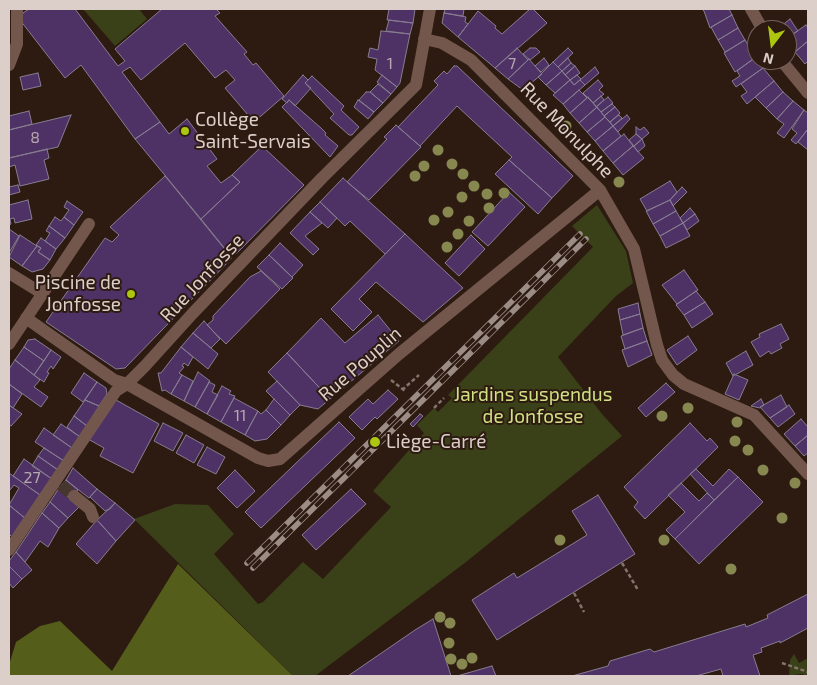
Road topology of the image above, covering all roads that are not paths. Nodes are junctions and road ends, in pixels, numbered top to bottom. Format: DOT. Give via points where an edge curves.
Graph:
graph roads {
  1 [pos="17,9"];
  2 [pos="430,9"];
  3 [pos="751,9"];
  4 [pos="757,20"];
  5 [pos="424,39"];
  6 [pos="9,65"];
  7 [pos="789,70"];
  8 [pos="808,93"];
  9 [pos="600,190"];
  10 [pos="89,224"];
  11 [pos="9,273"];
  12 [pos="43,294"];
  13 [pos="26,318"];
  14 [pos="9,344"];
  15 [pos="127,384"];
  16 [pos="808,474"];
  17 [pos="74,496"];
  18 [pos="93,517"];
  19 [pos="9,550"];
  1 -- 6 [label="street" via="17,44"];
  2 -- 5 [label="street, Rue Jonfosse"];
  3 -- 4 [label="street"];
  5 -- 9 [label="street, Rue Monulphe" via="442,43 471,60"];
  5 -- 15 [label="street, Rue Jonfosse" via="416,85 319,175 223,274"];
  7 -- 8 [label="street"];
  9 -- 15 [label="street, Rue Pouplin" via="280,459 268,461 258,458"];
  9 -- 16 [label="street, Rue Monulphe" via="634,249 657,345 672,374 684,384 754,414"];
  10 -- 12 [label="street"];
  11 -- 12 [label="street"];
  12 -- 13 [label="street"];
  13 -- 14 [label="street"];
  13 -- 15 [label="street, Rue Pouplin" via="114,380"];
  15 -- 19 [label="street, Rue Jonfosse" via="116,391 58,483"];
  17 -- 18 [label="street" via="90,509"];
}
